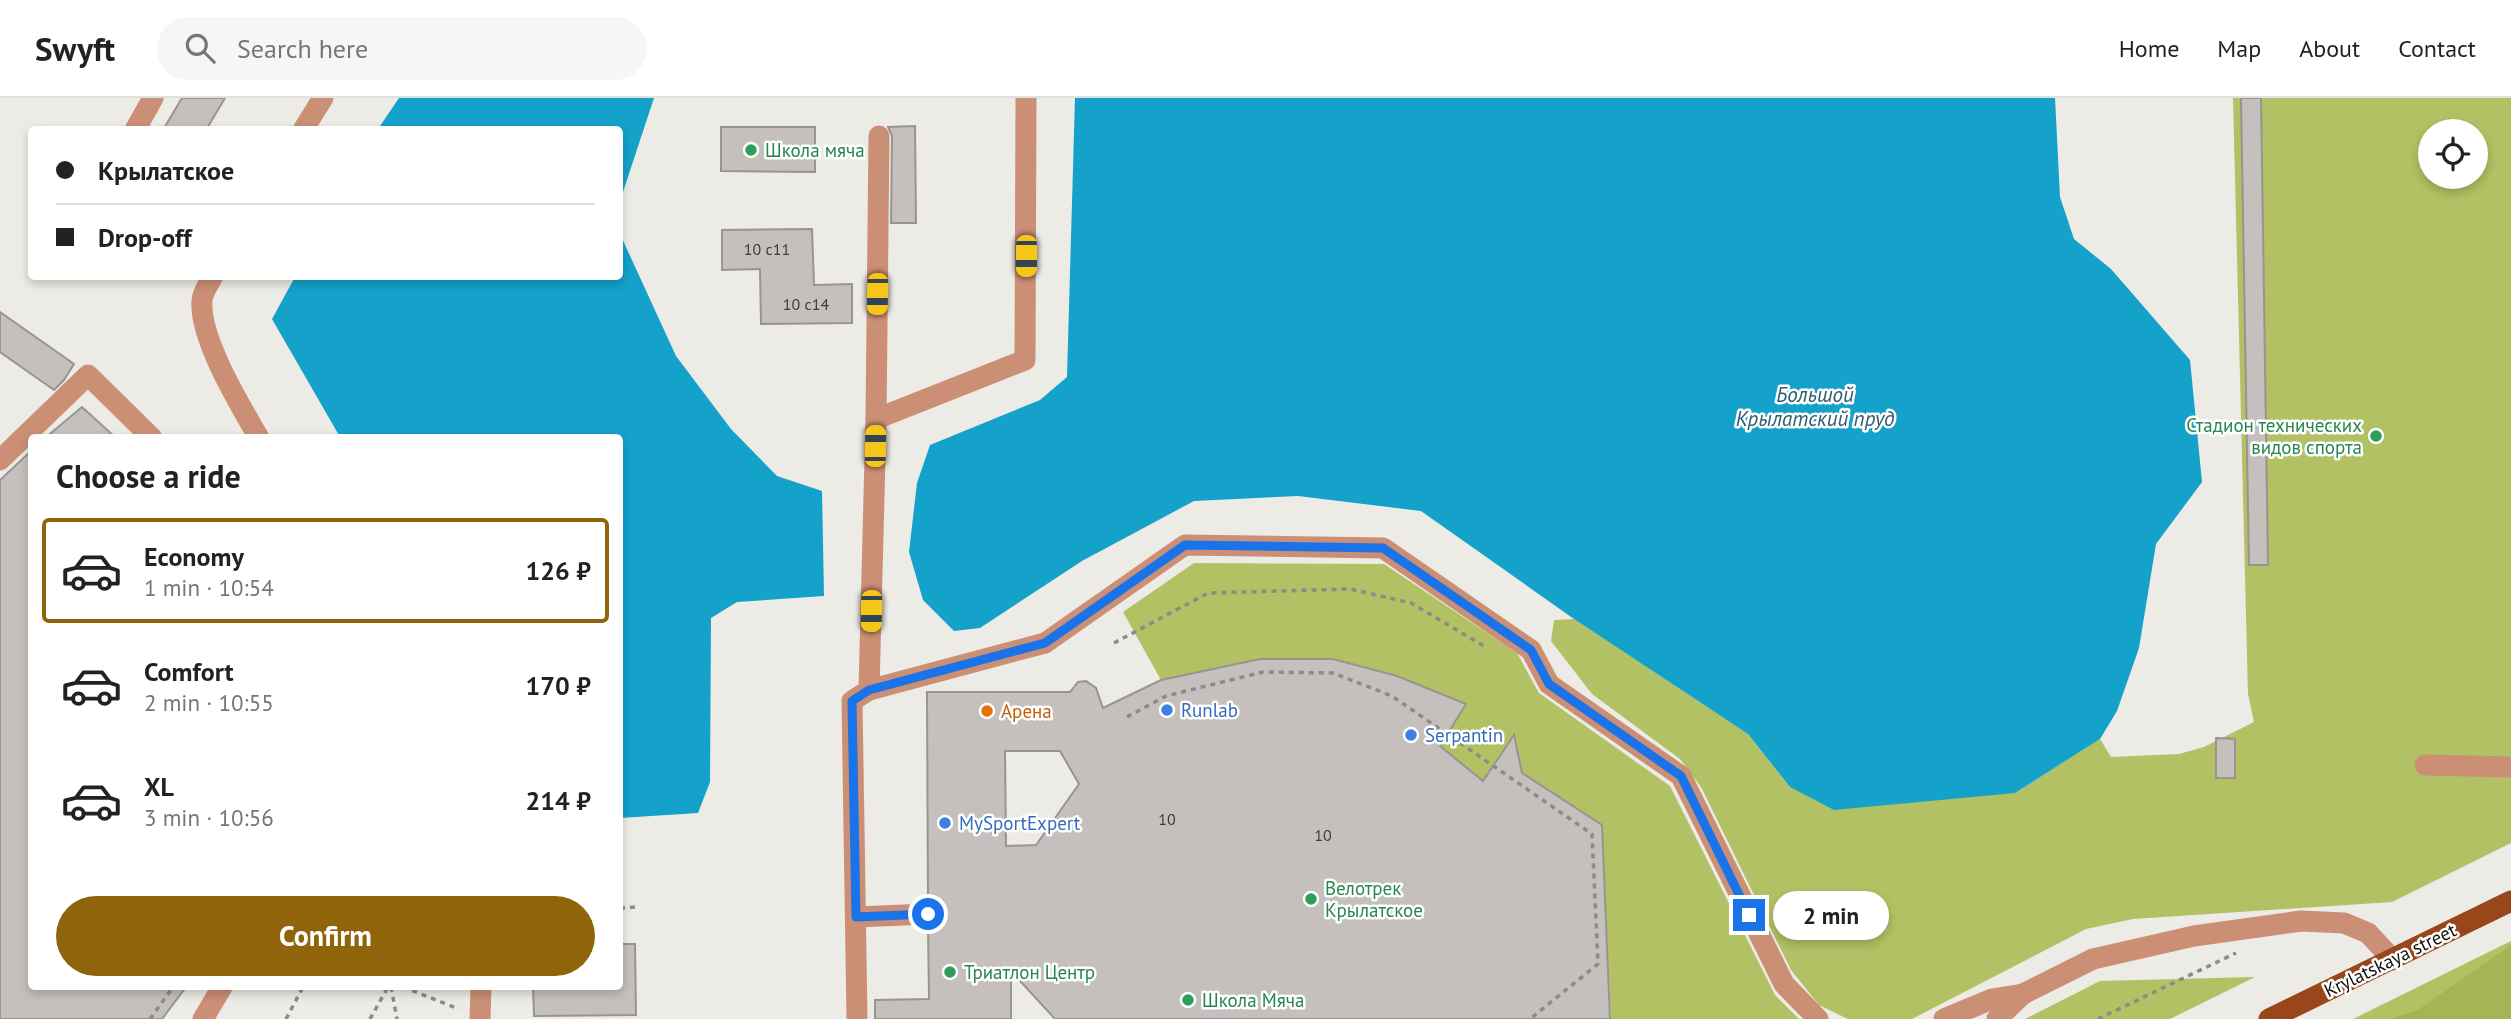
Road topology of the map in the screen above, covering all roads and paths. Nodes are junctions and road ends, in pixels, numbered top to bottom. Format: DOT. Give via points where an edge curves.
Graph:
graph roads {
  1 [pos="153,98"];
  2 [pos="323,98"];
  3 [pos="1026,98"];
  4 [pos="137,126"];
  5 [pos="306,126"];
  6 [pos="879,136"];
  7 [pos="211,280"];
  8 [pos="876,419"];
  9 [pos="148,434"];
  10 [pos="257,434"];
  11 [pos="0,460"];
  12 [pos="1114,643"];
  13 [pos="1492,650"];
  14 [pos="869,690"];
  15 [pos="1127,717"];
  16 [pos="2425,765"];
  17 [pos="2511,767"];
  18 [pos="2511,901"];
  19 [pos="638,907"];
  20 [pos="623,908"];
  21 [pos="928,914"];
  22 [pos="856,917"];
  23 [pos="2241,950"];
  24 [pos="2393,960"];
  25 [pos="171,990"];
  26 [pos="220,990"];
  27 [pos="301,990"];
  28 [pos="388,990"];
  29 [pos="391,990"];
  30 [pos="410,990"];
  31 [pos="481,990"];
  32 [pos="2023,994"];
  33 [pos="480,1018"];
  34 [pos="150,1019"];
  35 [pos="203,1019"];
  36 [pos="286,1019"];
  37 [pos="370,1019"];
  38 [pos="397,1019"];
  39 [pos="857,1019"];
  40 [pos="1530,1019"];
  41 [pos="1818,1019"];
  42 [pos="1944,1019"];
  43 [pos="1997,1019"];
  44 [pos="2098,1019"];
  45 [pos="2269,1019"];
  1 -- 4 [label="lane"];
  2 -- 5 [label="lane"];
  3 -- 8 [label="lane" via="1026,360"];
  6 -- 8 [label="lane"];
  7 -- 10 [label="lane" via="201,299 202,322 228,385"];
  8 -- 14 [label="lane"];
  9 -- 11 [label="lane" via="88,375"];
  12 -- 13 [label="path" via="1208,593 1350,589 1410,603"];
  14 -- 22 [label="lane" via="852,701"];
  14 -- 41 [label="lane" via="1045,643 1185,545 1383,548 1531,650 1549,684 1681,776 1784,984"];
  15 -- 40 [label="path" via="1166,696 1262,672 1333,673 1392,696 1592,835 1598,964"];
  16 -- 17 [label="lane"];
  18 -- 24 [label="main road, Krylatskaya street"];
  19 -- 20 [label="path"];
  21 -- 22 [label="lane"];
  22 -- 39 [label="lane"];
  23 -- 44 [label="path"];
  24 -- 32 [label="lane" via="2368,933 2344,923 2301,921 2194,936 2093,959"];
  24 -- 45 [label="main road, Krylatskaya street"];
  25 -- 34 [label="path"];
  26 -- 35 [label="lane"];
  27 -- 36 [label="path"];
  28 -- 37 [label="path"];
  29 -- 38 [label="path"];
  30 -- 33 [label="path"];
  31 -- 33 [label="lane"];
  32 -- 42 [label="lane" via="1992,999"];
  32 -- 43 [label="lane"];
}
